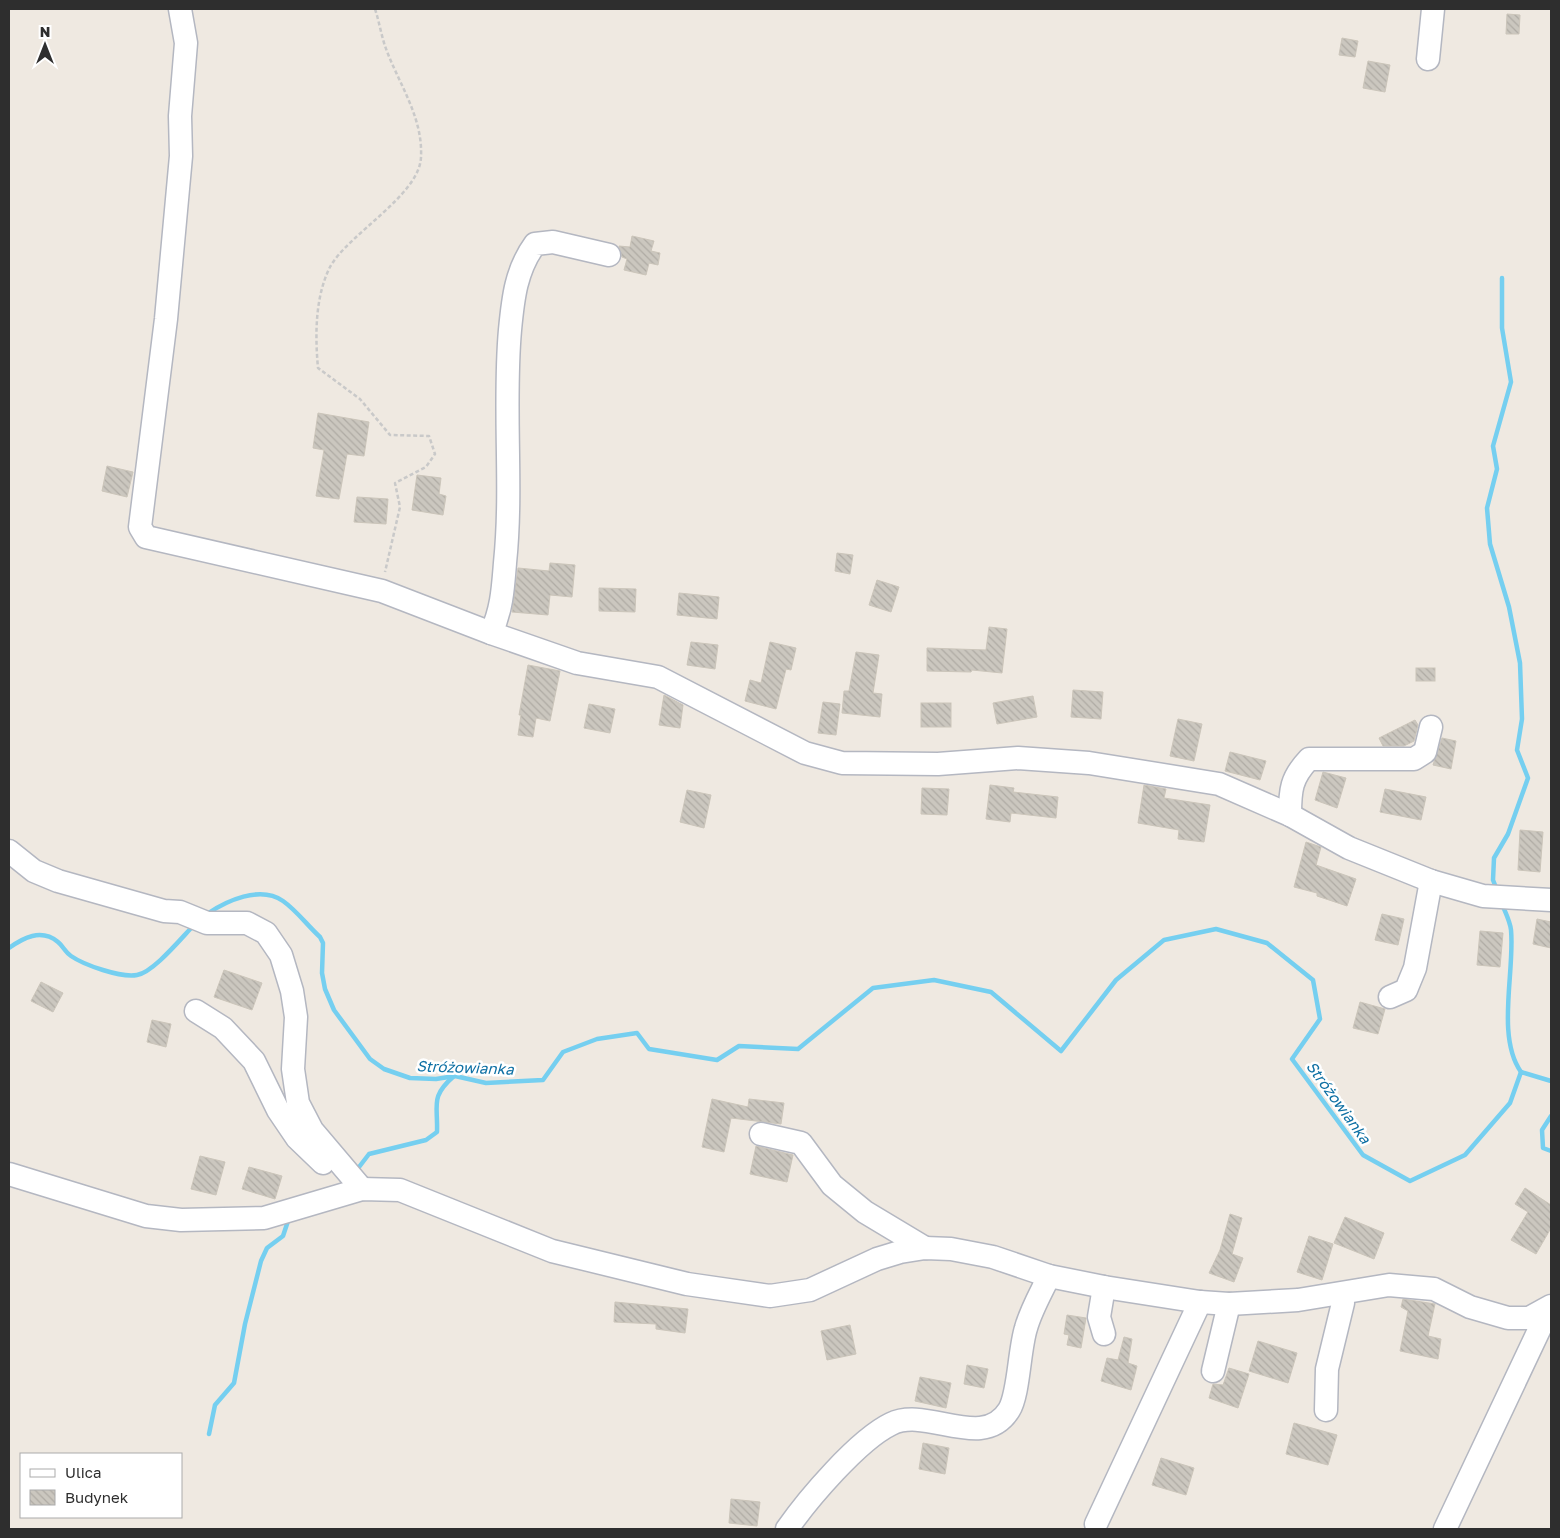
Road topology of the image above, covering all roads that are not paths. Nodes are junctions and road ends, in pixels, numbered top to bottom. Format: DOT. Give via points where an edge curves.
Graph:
graph roads {
  1 [pos="180,9"];
  2 [pos="1433,9"];
  3 [pos="1428,58"];
  4 [pos="609,255"];
  5 [pos="491,633"];
  6 [pos="1431,727"];
  7 [pos="1290,815"];
  8 [pos="9,851"];
  9 [pos="1431,881"];
  10 [pos="1551,900"];
  11 [pos="1390,997"];
  12 [pos="196,1011"];
  13 [pos="760,1134"];
  14 [pos="9,1174"];
  15 [pos="354,1191"];
  16 [pos="925,1248"];
  17 [pos="1049,1276"];
  18 [pos="1104,1288"];
  19 [pos="1342,1294"];
  20 [pos="1200,1302"];
  21 [pos="1229,1304"];
  22 [pos="1550,1307"];
  23 [pos="1104,1334"];
  24 [pos="1213,1371"];
  25 [pos="1326,1410"];
  26 [pos="1096,1524"];
  27 [pos="787,1529"];
  28 [pos="1445,1529"];
  1 -- 5 [label="street" via="186,43 180,116 181,156 166,319 140,527 146,537 167,543 382,591"];
  2 -- 3 [label="street"];
  4 -- 5 [label="street" via="553,242 535,244 523,260 514,293 508,350 508,541 500,613"];
  5 -- 7 [label="street" via="577,663 658,677 806,753 842,763 938,764 1018,758 1089,763 1219,784"];
  6 -- 7 [label="street" via="1425,752 1414,759 1309,759 1296,773 1290,791"];
  7 -- 9 [label="street" via="1349,848"];
  8 -- 15 [label="street" via="34,871 58,881 164,911 180,912 207,923 246,923 266,933 281,955 292,991 296,1017 293,1069 298,1103 312,1130"];
  9 -- 10 [label="street" via="1488,896"];
  9 -- 11 [label="street" via="1415,968 1406,990"];
  12 -- 15 [label="street" via="223,1028 254,1061 278,1110 297,1138"];
  13 -- 16 [label="street" via="801,1143 832,1185 865,1212"];
  14 -- 15 [label="street" via="146,1216 181,1220 264,1218"];
  15 -- 16 [label="street" via="400,1190 552,1251 688,1284 770,1296 810,1290 877,1259"];
  16 -- 17 [label="street" via="993,1257"];
  17 -- 18 [label="street"];
  17 -- 27 [label="street" via="1026,1326 1015,1394 1009,1411 990,1427 963,1428 929,1420 892,1423 862,1444"];
  18 -- 20 [label="street"];
  18 -- 23 [label="street" via="1099,1317"];
  19 -- 21 [label="street"];
  19 -- 22 [label="street" via="1389,1285 1414,1286 1434,1289 1470,1307 1508,1318 1528,1318"];
  19 -- 25 [label="street" via="1343,1303 1326,1369"];
  20 -- 21 [label="street"];
  20 -- 26 [label="street"];
  21 -- 24 [label="street"];
  22 -- 28 [label="street"];
}
